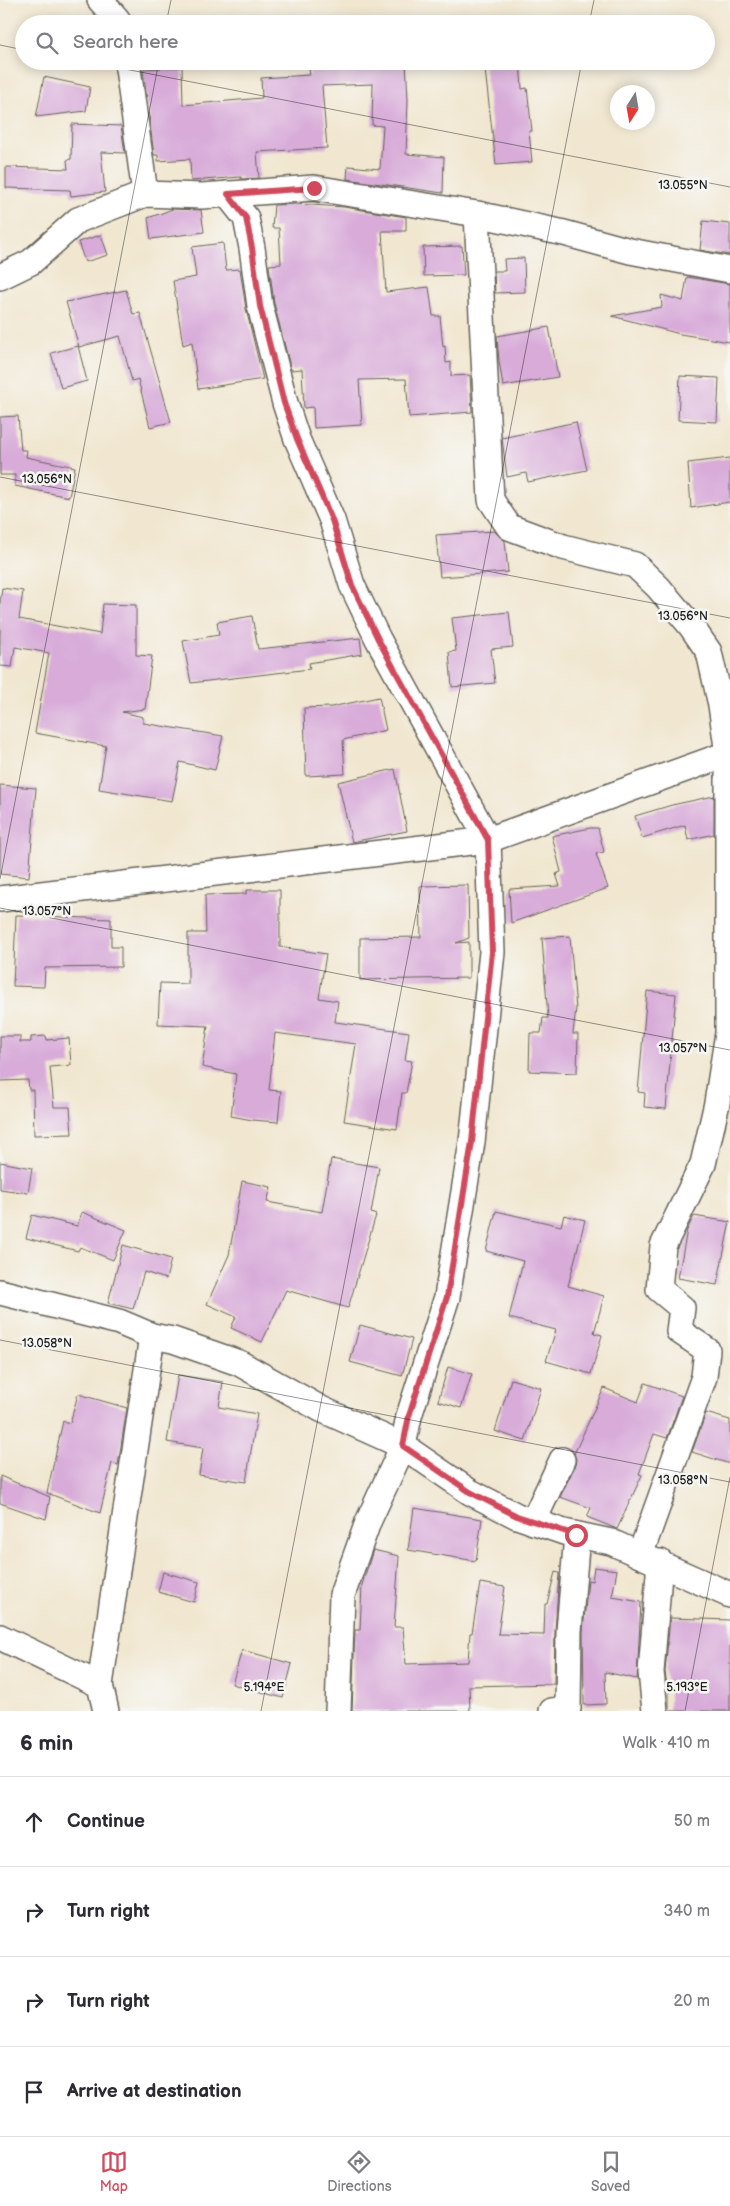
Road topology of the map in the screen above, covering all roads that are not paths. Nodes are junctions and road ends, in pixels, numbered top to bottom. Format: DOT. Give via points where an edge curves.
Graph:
graph roads {
  1 [pos="100,0"];
  2 [pos="113,15"];
  3 [pos="129,70"];
  4 [pos="145,194"];
  5 [pos="228,194"];
  6 [pos="477,214"];
  7 [pos="730,270"];
  8 [pos="0,277"];
  9 [pos="729,754"];
  10 [pos="488,840"];
  11 [pos="0,899"];
  12 [pos="0,1292"];
  13 [pos="152,1336"];
  14 [pos="403,1446"];
  15 [pos="562,1460"];
  16 [pos="534,1522"];
  17 [pos="576,1535"];
  18 [pos="650,1558"];
  19 [pos="730,1594"];
  20 [pos="0,1637"];
  21 [pos="100,1685"];
  22 [pos="106,1711"];
  23 [pos="338,1711"];
  24 [pos="552,1711"];
  25 [pos="655,1711"];
  1 -- 2 [label="street"];
  3 -- 4 [label="street"];
  4 -- 5 [label="street"];
  4 -- 8 [label="street" via="78,220 30,262"];
  5 -- 6 [label="street" via="314,188"];
  5 -- 10 [label="street" via="246,218 260,306 284,403 332,520 352,585"];
  6 -- 7 [label="street" via="630,251"];
  6 -- 9 [label="street" via="491,500 508,527 563,547 635,565 658,587 709,652"];
  9 -- 10 [label="street"];
  9 -- 18 [label="street" via="728,1033 703,1164 663,1246 659,1289 682,1308 679,1331 707,1350 704,1377"];
  10 -- 11 [label="street"];
  10 -- 14 [label="street" via="492,952 472,1142 447,1297 409,1416"];
  12 -- 13 [label="street" via="119,1322"];
  13 -- 14 [label="street" via="239,1362 321,1409"];
  13 -- 21 [label="street"];
  14 -- 16 [label="street" via="470,1492"];
  14 -- 23 [label="street" via="368,1522 342,1595"];
  15 -- 16 [label="street"];
  16 -- 17 [label="street"];
  17 -- 18 [label="street" via="611,1542"];
  17 -- 24 [label="street" via="568,1631 568,1709"];
  18 -- 19 [label="street"];
  18 -- 25 [label="street" via="651,1672"];
  20 -- 21 [label="street"];
  21 -- 22 [label="street"];
}
